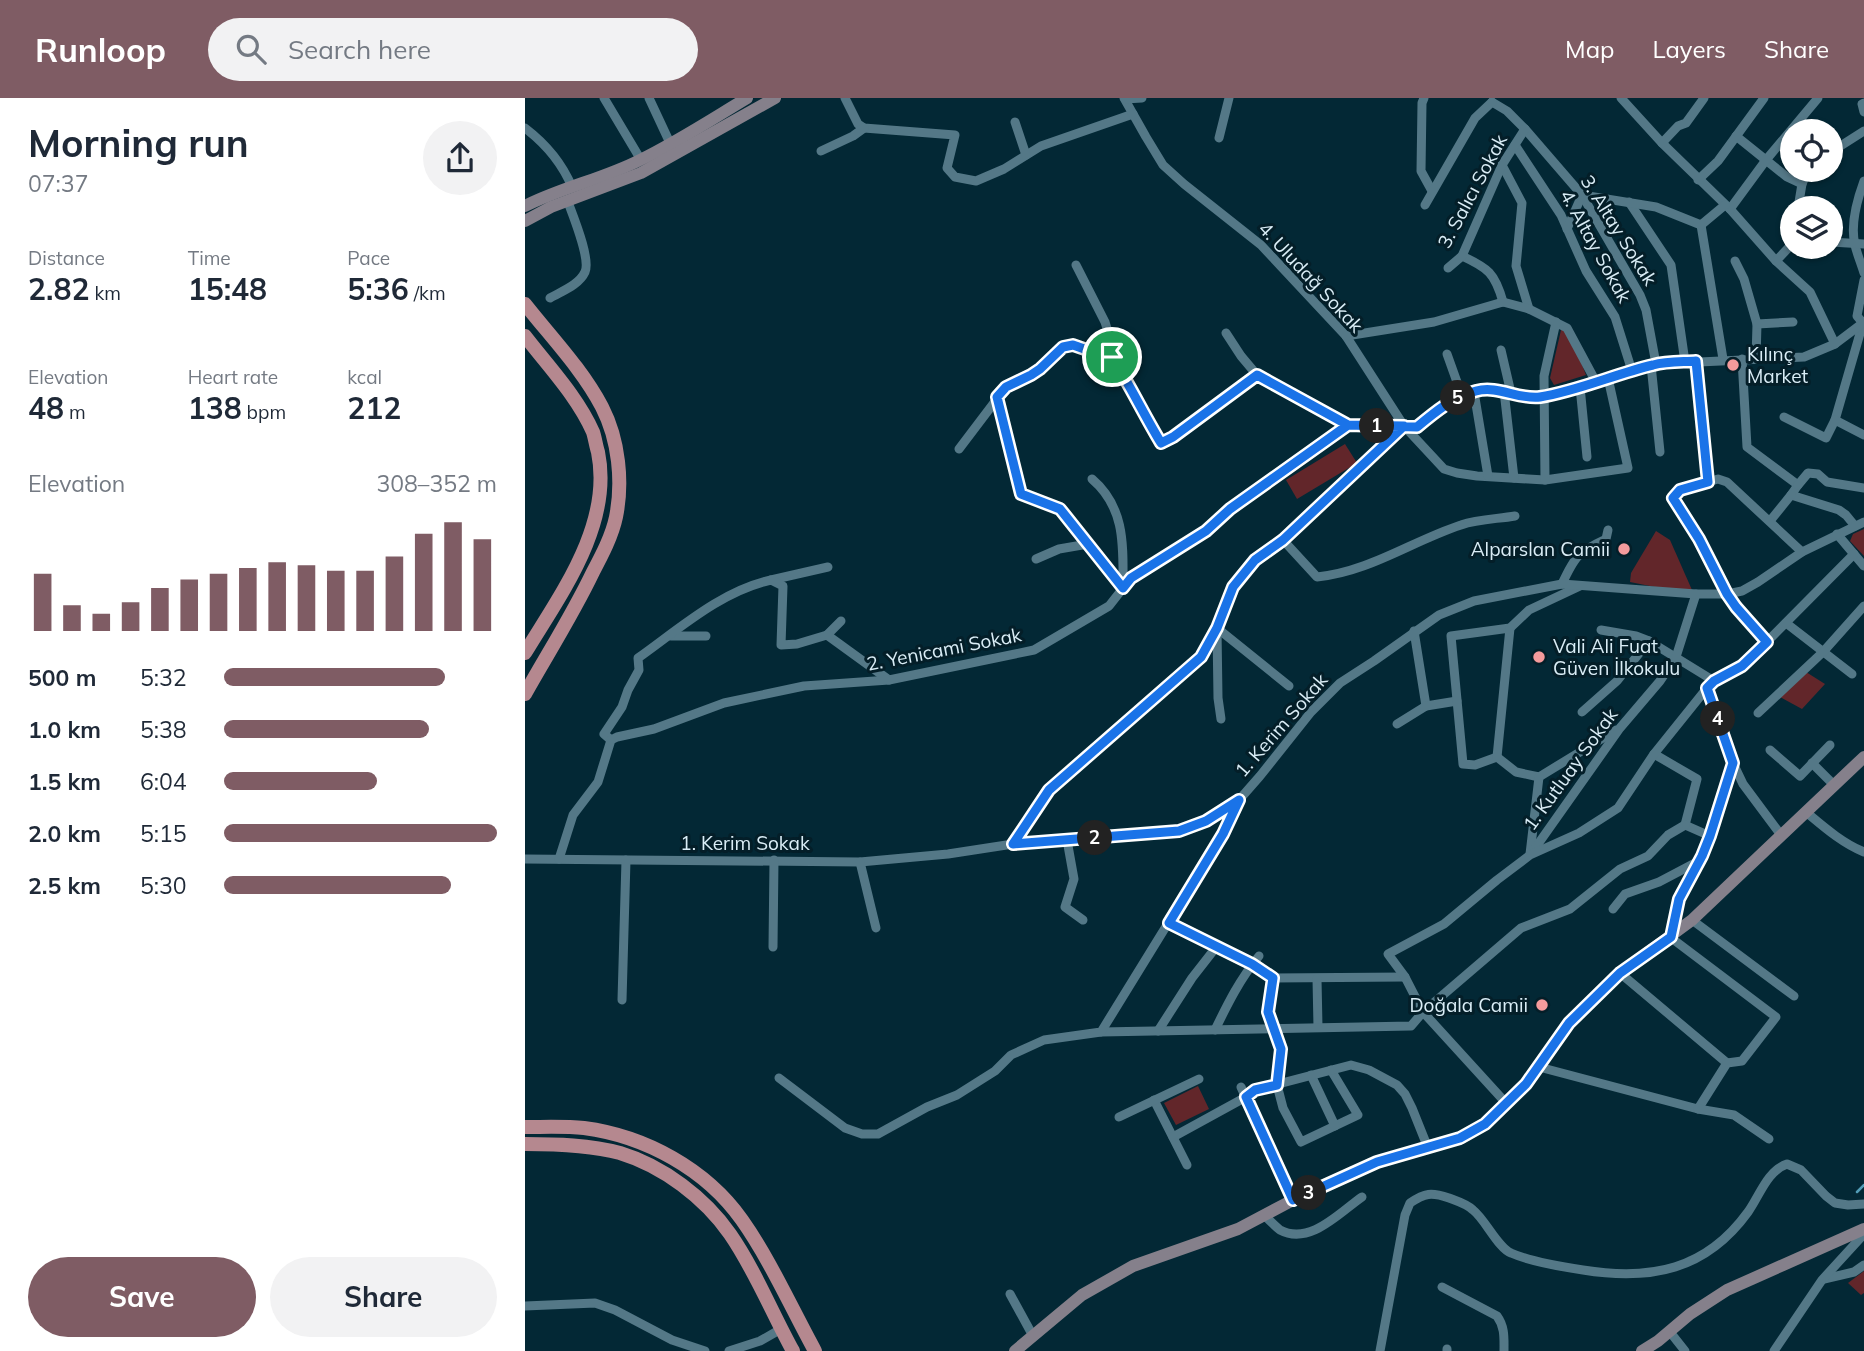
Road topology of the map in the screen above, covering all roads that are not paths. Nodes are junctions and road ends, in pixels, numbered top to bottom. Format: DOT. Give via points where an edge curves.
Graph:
graph roads {
  1 [pos="604,98"];
  2 [pos="649,98"];
  3 [pos="747,98"];
  4 [pos="775,98"];
  5 [pos="845,98"];
  6 [pos="1124,98"];
  7 [pos="1142,98"];
  8 [pos="1229,98"];
  9 [pos="1424,98"];
  10 [pos="1621,98"];
  11 [pos="1704,98"];
  12 [pos="1764,98"];
  13 [pos="1818,98"];
  14 [pos="1491,100"];
  15 [pos="1864,103"];
  16 [pos="1864,112"];
  17 [pos="1133,114"];
  18 [pos="1015,122"];
  19 [pos="525,128"];
  20 [pos="864,128"];
  21 [pos="1525,129"];
  22 [pos="1864,131"];
  23 [pos="1736,136"];
  24 [pos="1219,138"];
  25 [pos="670,143"];
  26 [pos="1662,143"];
  27 [pos="1843,144"];
  28 [pos="1515,145"];
  29 [pos="821,151"];
  30 [pos="1026,155"];
  31 [pos="641,160"];
  32 [pos="1766,160"];
  33 [pos="1502,165"];
  34 [pos="1698,180"];
  35 [pos="1864,181"];
  36 [pos="1802,184"];
  37 [pos="572,187"];
  38 [pos="1432,191"];
  39 [pos="1582,195"];
  40 [pos="1800,196"];
  41 [pos="568,202"];
  42 [pos="1629,202"];
  43 [pos="1425,205"];
  44 [pos="525,206"];
  45 [pos="1727,207"];
  46 [pos="525,221"];
  47 [pos="1701,225"];
  48 [pos="1567,229"];
  49 [pos="1859,243"];
  50 [pos="1461,256"];
  51 [pos="1780,257"];
  52 [pos="1735,261"];
  53 [pos="1776,261"];
  54 [pos="1076,265"];
  55 [pos="1448,268"];
  56 [pos="1864,273"];
  57 [pos="1864,280"];
  58 [pos="550,298"];
  59 [pos="1503,302"];
  60 [pos="525,304"];
  61 [pos="1529,309"];
  62 [pos="1556,322"];
  63 [pos="1793,322"];
  64 [pos="1863,323"];
  65 [pos="1757,324"];
  66 [pos="1226,333"];
  67 [pos="525,336"];
  68 [pos="1346,336"];
  69 [pos="1835,344"];
  70 [pos="1501,350"];
  71 [pos="1109,353"];
  72 [pos="1447,354"];
  73 [pos="1723,359"];
  74 [pos="1742,359"];
  75 [pos="1756,359"];
  76 [pos="1696,361"];
  77 [pos="1685,362"];
  78 [pos="1653,365"];
  79 [pos="1632,371"];
  80 [pos="1257,375"];
  81 [pos="1608,378"];
  82 [pos="1596,382"];
  83 [pos="1580,387"];
  84 [pos="1474,392"];
  85 [pos="1508,392"];
  86 [pos="1462,396"];
  87 [pos="1545,396"];
  88 [pos="997,397"];
  89 [pos="1784,417"];
  90 [pos="1835,420"];
  91 [pos="1348,425"];
  92 [pos="1404,426"];
  93 [pos="1864,435"];
  94 [pos="959,449"];
  95 [pos="1660,452"];
  96 [pos="1587,457"];
  97 [pos="1487,476"];
  98 [pos="1514,478"];
  99 [pos="1092,479"];
  100 [pos="1545,480"];
  101 [pos="1708,482"];
  102 [pos="1798,485"];
  103 [pos="1864,488"];
  104 [pos="1791,495"];
  105 [pos="1515,516"];
  106 [pos="1770,521"];
  107 [pos="1859,524"];
  108 [pos="1608,530"];
  109 [pos="1837,534"];
  110 [pos="1283,540"];
  111 [pos="1088,544"];
  112 [pos="1802,552"];
  113 [pos="1854,554"];
  114 [pos="1036,559"];
  115 [pos="1864,566"];
  116 [pos="828,567"];
  117 [pos="771,580"];
  118 [pos="1562,584"];
  119 [pos="1582,585"];
  120 [pos="1123,588"];
  121 [pos="1696,594"];
  122 [pos="1727,594"];
  123 [pos="1864,606"];
  124 [pos="841,621"];
  125 [pos="1786,623"];
  126 [pos="1217,628"];
  127 [pos="1510,628"];
  128 [pos="1601,630"];
  129 [pos="1414,631"];
  130 [pos="827,635"];
  131 [pos="670,636"];
  132 [pos="706,636"];
  133 [pos="1649,641"];
  134 [pos="1767,642"];
  135 [pos="1823,652"];
  136 [pos="525,653"];
  137 [pos="1676,657"];
  138 [pos="1852,674"];
  139 [pos="889,680"];
  140 [pos="1711,685"];
  141 [pos="1289,686"];
  142 [pos="525,694"];
  143 [pos="1457,701"];
  144 [pos="1426,706"];
  145 [pos="1582,712"];
  146 [pos="1758,713"];
  147 [pos="1221,719"];
  148 [pos="1397,724"];
  149 [pos="1620,727"];
  150 [pos="611,740"];
  151 [pos="1831,745"];
  152 [pos="1770,750"];
  153 [pos="1654,754"];
  154 [pos="1497,757"];
  155 [pos="1864,757"];
  156 [pos="1733,763"];
  157 [pos="1812,763"];
  158 [pos="1539,777"];
  159 [pos="1834,785"];
  160 [pos="1239,800"];
  161 [pos="1806,811"];
  162 [pos="1685,825"];
  163 [pos="1781,835"];
  164 [pos="1710,836"];
  165 [pos="1067,840"];
  166 [pos="1013,844"];
  167 [pos="1864,852"];
  168 [pos="1530,855"];
  169 [pos="525,859"];
  170 [pos="559,859"];
  171 [pos="626,860"];
  172 [pos="774,860"];
  173 [pos="1699,861"];
  174 [pos="860,862"];
  175 [pos="1613,909"];
  176 [pos="1692,919"];
  177 [pos="1083,920"];
  178 [pos="1169,923"];
  179 [pos="876,928"];
  180 [pos="1671,937"];
  181 [pos="1217,946"];
  182 [pos="773,947"];
  183 [pos="1259,956"];
  184 [pos="1252,964"];
  185 [pos="1620,973"];
  186 [pos="1405,977"];
  187 [pos="1273,978"];
  188 [pos="1317,979"];
  189 [pos="1794,996"];
  190 [pos="622,1000"];
  191 [pos="1423,1012"];
  192 [pos="1318,1027"];
  193 [pos="1273,1028"];
  194 [pos="1215,1030"];
  195 [pos="1158,1031"];
  196 [pos="1101,1032"];
  197 [pos="1727,1063"];
  198 [pos="1539,1067"];
  199 [pos="1331,1070"];
  200 [pos="1311,1075"];
  201 [pos="779,1078"];
  202 [pos="1199,1079"];
  203 [pos="1277,1085"];
  204 [pos="1241,1087"];
  205 [pos="1246,1097"];
  206 [pos="1154,1100"];
  207 [pos="1506,1103"];
  208 [pos="1699,1109"];
  209 [pos="1119,1117"];
  210 [pos="525,1126"];
  211 [pos="1335,1126"];
  212 [pos="1173,1137"];
  213 [pos="1769,1139"];
  214 [pos="525,1143"];
  215 [pos="1428,1148"];
  216 [pos="1187,1165"];
  217 [pos="1362,1196"];
  218 [pos="1293,1200"];
  219 [pos="1864,1204"];
  220 [pos="1264,1215"];
  221 [pos="1864,1231"];
  222 [pos="1864,1265"];
  223 [pos="1822,1280"];
  224 [pos="1442,1287"];
  225 [pos="1010,1294"];
  226 [pos="525,1307"];
  227 [pos="781,1329"];
  228 [pos="1669,1332"];
  229 [pos="1033,1336"];
  230 [pos="705,1351"];
  231 [pos="729,1351"];
  232 [pos="793,1351"];
  233 [pos="815,1351"];
  234 [pos="1015,1351"];
  235 [pos="1380,1351"];
  236 [pos="1504,1351"];
  237 [pos="1642,1351"];
  238 [pos="1685,1351"];
  239 [pos="1775,1351"];
  1 -- 31 [label="street"];
  2 -- 25 [label="street"];
  3 -- 25 [label="street"];
  4 -- 41 [label="street" via="641,173"];
  5 -- 20 [label="street"];
  6 -- 7 [label="street"];
  6 -- 17 [label="street, 4. Uludağ Sokak"];
  8 -- 24 [label="street"];
  9 -- 38 [label="street" via="1421,171"];
  10 -- 26 [label="street"];
  11 -- 26 [label="street" via="1686,123"];
  12 -- 23 [label="street"];
  13 -- 32 [label="street"];
  14 -- 21 [label="street, 3. Altay Sokak"];
  14 -- 38 [label="street" via="1475,118"];
  15 -- 16 [label="street"];
  17 -- 30 [label="street"];
  17 -- 68 [label="street, 4. Uludağ Sokak" via="1163,164 1261,245"];
  18 -- 30 [label="street"];
  19 -- 37 [label="street" via="565,169"];
  20 -- 29 [label="street"];
  20 -- 30 [label="street" via="955,135 947,168 955,177 976,181"];
  21 -- 28 [label="street, 3. Salıcı Sokak"];
  21 -- 39 [label="street, 3. Altay Sokak"];
  22 -- 27 [label="street"];
  23 -- 32 [label="street"];
  23 -- 34 [label="street"];
  25 -- 31 [label="street"];
  26 -- 34 [label="street"];
  28 -- 33 [label="street, 3. Salıcı Sokak"];
  28 -- 48 [label="street, 4. Altay Sokak"];
  31 -- 37 [label="street"];
  32 -- 36 [label="street"];
  32 -- 45 [label="street"];
  33 -- 50 [label="street, 3. Salıcı Sokak"];
  33 -- 61 [label="street" via="1522,203 1516,266"];
  34 -- 45 [label="street"];
  35 -- 49 [label="street" via="1854,220"];
  36 -- 40 [label="street"];
  37 -- 44 [label="street"];
  38 -- 43 [label="street"];
  39 -- 42 [label="street"];
  39 -- 48 [label="street"];
  39 -- 78 [label="street, 3. Altay Sokak" via="1640,295"];
  41 -- 46 [label="street"];
  41 -- 58 [label="street" via="586,271 576,284"];
  42 -- 47 [label="street"];
  42 -- 77 [label="street" via="1671,265"];
  45 -- 47 [label="street"];
  45 -- 53 [label="street"];
  47 -- 73 [label="street"];
  48 -- 79 [label="street, 4. Altay Sokak" via="1615,317"];
  49 -- 56 [label="street"];
  50 -- 55 [label="street, 3. Salıcı Sokak"];
  50 -- 59 [label="street" via="1484,266 1498,283"];
  51 -- 53 [label="street"];
  52 -- 65 [label="street"];
  53 -- 69 [label="street" via="1810,292"];
  54 -- 71 [label="street" via="1105,322"];
  57 -- 64 [label="street" via="1857,316"];
  59 -- 61 [label="street"];
  59 -- 68 [label="street" via="1434,322"];
  60 -- 142 [label="main road" via="603,409 619,476 616,519 608,541"];
  61 -- 62 [label="street"];
  62 -- 82 [label="street" via="1567,328"];
  62 -- 87 [label="street" via="1544,376"];
  63 -- 65 [label="street"];
  64 -- 69 [label="street"];
  64 -- 90 [label="street"];
  65 -- 75 [label="street"];
  66 -- 80 [label="street"];
  67 -- 136 [label="main road" via="580,407 594,435 600,462 596,516 572,575"];
  68 -- 92 [label="street, 4. Uludağ Sokak"];
  69 -- 75 [label="street" via="1804,357"];
  70 -- 85 [label="street"];
  71 -- 80 [label="street" via="1161,443"];
  71 -- 88 [label="street" via="1063,347 1040,369"];
  72 -- 86 [label="street"];
  73 -- 74 [label="street"];
  73 -- 76 [label="street"];
  74 -- 75 [label="street"];
  74 -- 102 [label="street" via="1747,447"];
  76 -- 77 [label="street"];
  76 -- 101 [label="street"];
  77 -- 78 [label="street"];
  78 -- 79 [label="street"];
  78 -- 95 [label="street, 3. Altay Sokak"];
  79 -- 81 [label="street"];
  80 -- 91 [label="street"];
  81 -- 82 [label="street"];
  81 -- 100 [label="street" via="1628,468"];
  82 -- 83 [label="street"];
  83 -- 87 [label="street"];
  83 -- 96 [label="street"];
  84 -- 85 [label="street"];
  84 -- 86 [label="street"];
  84 -- 97 [label="street"];
  85 -- 87 [label="street"];
  85 -- 98 [label="street"];
  86 -- 92 [label="street" via="1417,427"];
  87 -- 100 [label="street"];
  88 -- 94 [label="street"];
  88 -- 111 [label="street" via="1021,494 1060,509"];
  89 -- 90 [label="street" via="1826,438"];
  90 -- 93 [label="street"];
  91 -- 92 [label="street"];
  91 -- 120 [label="street, 2. Yenicami Sokak"];
  92 -- 97 [label="street, 4. Uludağ Sokak" via="1444,469"];
  92 -- 110 [label="street"];
  97 -- 98 [label="street"];
  98 -- 100 [label="street"];
  99 -- 120 [label="street" via="1103,488 1118,515"];
  101 -- 106 [label="street" via="1727,482"];
  101 -- 122 [label="street" via="1680,490 1673,498"];
  102 -- 103 [label="street" via="1808,473 1827,482"];
  102 -- 104 [label="street"];
  104 -- 106 [label="street"];
  104 -- 107 [label="street" via="1839,510"];
  105 -- 110 [label="street" via="1462,524 1365,566 1317,578"];
  106 -- 112 [label="street"];
  107 -- 109 [label="street, 1. Kerim Sokak"];
  108 -- 118 [label="street" via="1606,539 1584,549 1572,561"];
  109 -- 112 [label="street, 1. Kerim Sokak"];
  109 -- 113 [label="street"];
  110 -- 126 [label="street" via="1255,560 1233,587"];
  111 -- 114 [label="street"];
  111 -- 120 [label="street"];
  112 -- 122 [label="street, 1. Kerim Sokak" via="1758,582"];
  113 -- 115 [label="street"];
  113 -- 125 [label="street"];
  116 -- 117 [label="street"];
  117 -- 130 [label="street" via="783,586 781,645"];
  117 -- 131 [label="street" via="741,589"];
  118 -- 119 [label="street, 1. Kerim Sokak"];
  118 -- 129 [label="street, 1. Kerim Sokak" via="1474,601"];
  119 -- 121 [label="street, 1. Kerim Sokak"];
  119 -- 127 [label="street" via="1529,610"];
  120 -- 139 [label="street, 2. Yenicami Sokak" via="1109,606 1034,650"];
  121 -- 122 [label="street, 1. Kerim Sokak"];
  121 -- 137 [label="street, 1. Kutluay Sokak"];
  122 -- 134 [label="street"];
  123 -- 135 [label="street"];
  124 -- 130 [label="street"];
  125 -- 134 [label="street"];
  125 -- 135 [label="street"];
  126 -- 141 [label="street"];
  126 -- 147 [label="street"];
  126 -- 166 [label="street" via="1201,657 1049,790"];
  127 -- 143 [label="street" via="1451,636"];
  127 -- 154 [label="street"];
  128 -- 133 [label="street"];
  129 -- 144 [label="street"];
  129 -- 160 [label="street, 1. Kerim Sokak" via="1340,683"];
  130 -- 139 [label="street"];
  131 -- 132 [label="street"];
  131 -- 150 [label="street" via="638,658 639,670 604,734"];
  133 -- 137 [label="street"];
  133 -- 145 [label="street" via="1618,681"];
  134 -- 140 [label="street" via="1742,666"];
  135 -- 138 [label="street"];
  135 -- 146 [label="street"];
  137 -- 140 [label="street"];
  137 -- 149 [label="street, 1. Kutluay Sokak"];
  139 -- 150 [label="street, 2. Yenicami Sokak" via="804,686 724,703"];
  140 -- 153 [label="street"];
  140 -- 156 [label="street"];
  143 -- 144 [label="street"];
  143 -- 154 [label="street" via="1464,764"];
  144 -- 148 [label="street"];
  149 -- 158 [label="street"];
  149 -- 168 [label="street, 1. Kutluay Sokak"];
  150 -- 170 [label="street" via="598,782 573,815"];
  151 -- 157 [label="street"];
  152 -- 157 [label="street" via="1800,776"];
  153 -- 162 [label="street" via="1697,779"];
  153 -- 168 [label="street" via="1618,808 1579,833"];
  154 -- 158 [label="street" via="1516,772"];
  155 -- 159 [label="street"];
  156 -- 163 [label="street"];
  156 -- 164 [label="street"];
  157 -- 159 [label="street"];
  158 -- 168 [label="street"];
  159 -- 161 [label="street"];
  160 -- 165 [label="street, 1. Kerim Sokak" via="1206,821 1179,831"];
  160 -- 178 [label="street"];
  161 -- 163 [label="street"];
  161 -- 167 [label="street" via="1832,834"];
  162 -- 164 [label="street"];
  162 -- 191 [label="street" via="1570,909 1521,928"];
  163 -- 176 [label="street"];
  164 -- 173 [label="street"];
  165 -- 166 [label="street, 1. Kerim Sokak"];
  165 -- 177 [label="street" via="1074,879 1065,907"];
  166 -- 174 [label="street, 1. Kerim Sokak"];
  168 -- 186 [label="street" via="1444,924 1388,954"];
  169 -- 170 [label="street, 1. Kerim Sokak"];
  170 -- 171 [label="street, 1. Kerim Sokak"];
  171 -- 172 [label="street, 1. Kerim Sokak"];
  171 -- 190 [label="street"];
  172 -- 174 [label="street, 1. Kerim Sokak"];
  172 -- 182 [label="street"];
  173 -- 175 [label="street" via="1625,894"];
  173 -- 180 [label="street" via="1679,899"];
  174 -- 179 [label="street"];
  176 -- 180 [label="street"];
  176 -- 189 [label="street"];
  178 -- 181 [label="street"];
  178 -- 196 [label="street"];
  180 -- 185 [label="street"];
  180 -- 197 [label="street" via="1776,1017 1742,1061"];
  181 -- 184 [label="street"];
  181 -- 195 [label="street"];
  183 -- 184 [label="street"];
  184 -- 187 [label="street"];
  184 -- 194 [label="street"];
  185 -- 197 [label="street"];
  185 -- 198 [label="street" via="1569,1023"];
  186 -- 188 [label="street"];
  186 -- 191 [label="street"];
  187 -- 188 [label="street"];
  187 -- 193 [label="street" via="1268,1012"];
  188 -- 192 [label="street"];
  191 -- 192 [label="street" via="1411,1026"];
  191 -- 207 [label="street"];
  192 -- 193 [label="street"];
  193 -- 194 [label="street"];
  193 -- 203 [label="street" via="1281,1049"];
  194 -- 195 [label="street"];
  195 -- 196 [label="street"];
  196 -- 201 [label="street" via="1044,1040 1011,1055 957,1095 878,1133 845,1128"];
  197 -- 208 [label="street"];
  198 -- 207 [label="street"];
  198 -- 208 [label="street"];
  199 -- 200 [label="street"];
  199 -- 211 [label="street" via="1358,1115"];
  199 -- 215 [label="street" via="1351,1065 1397,1085"];
  200 -- 203 [label="street"];
  200 -- 211 [label="street"];
  202 -- 206 [label="street"];
  203 -- 205 [label="street"];
  203 -- 211 [label="street" via="1301,1142"];
  204 -- 205 [label="street"];
  205 -- 212 [label="street"];
  205 -- 218 [label="street"];
  206 -- 209 [label="street"];
  206 -- 212 [label="street"];
  207 -- 215 [label="street" via="1485,1124"];
  208 -- 213 [label="street" via="1734,1115"];
  210 -- 233 [label="main road" via="584,1128 623,1137 655,1148 713,1186 752,1235"];
  212 -- 216 [label="street"];
  214 -- 227 [label="main road" via="620,1153 644,1162 701,1199 731,1235"];
  215 -- 218 [label="street" via="1377,1162"];
  217 -- 220 [label="street" via="1305,1234 1279,1229"];
  218 -- 220 [label="street"];
  219 -- 235 [label="street" via="1835,1203 1801,1170 1787,1164 1778,1167 1747,1213 1707,1252 1679,1267 1621,1275 1508,1253 1473,1209 1429,1193 1410,1203 1405,1215"];
  220 -- 229 [label="street" via="1238,1229 1133,1266 1082,1295"];
  221 -- 223 [label="street"];
  221 -- 228 [label="street" via="1727,1290"];
  222 -- 223 [label="street"];
  223 -- 239 [label="street"];
  224 -- 236 [label="street" via="1497,1316"];
  225 -- 229 [label="street"];
  226 -- 230 [label="street" via="595,1303 671,1340"];
  227 -- 231 [label="street"];
  227 -- 232 [label="main road"];
  228 -- 237 [label="street"];
  228 -- 238 [label="street"];
  229 -- 234 [label="street"];
}
